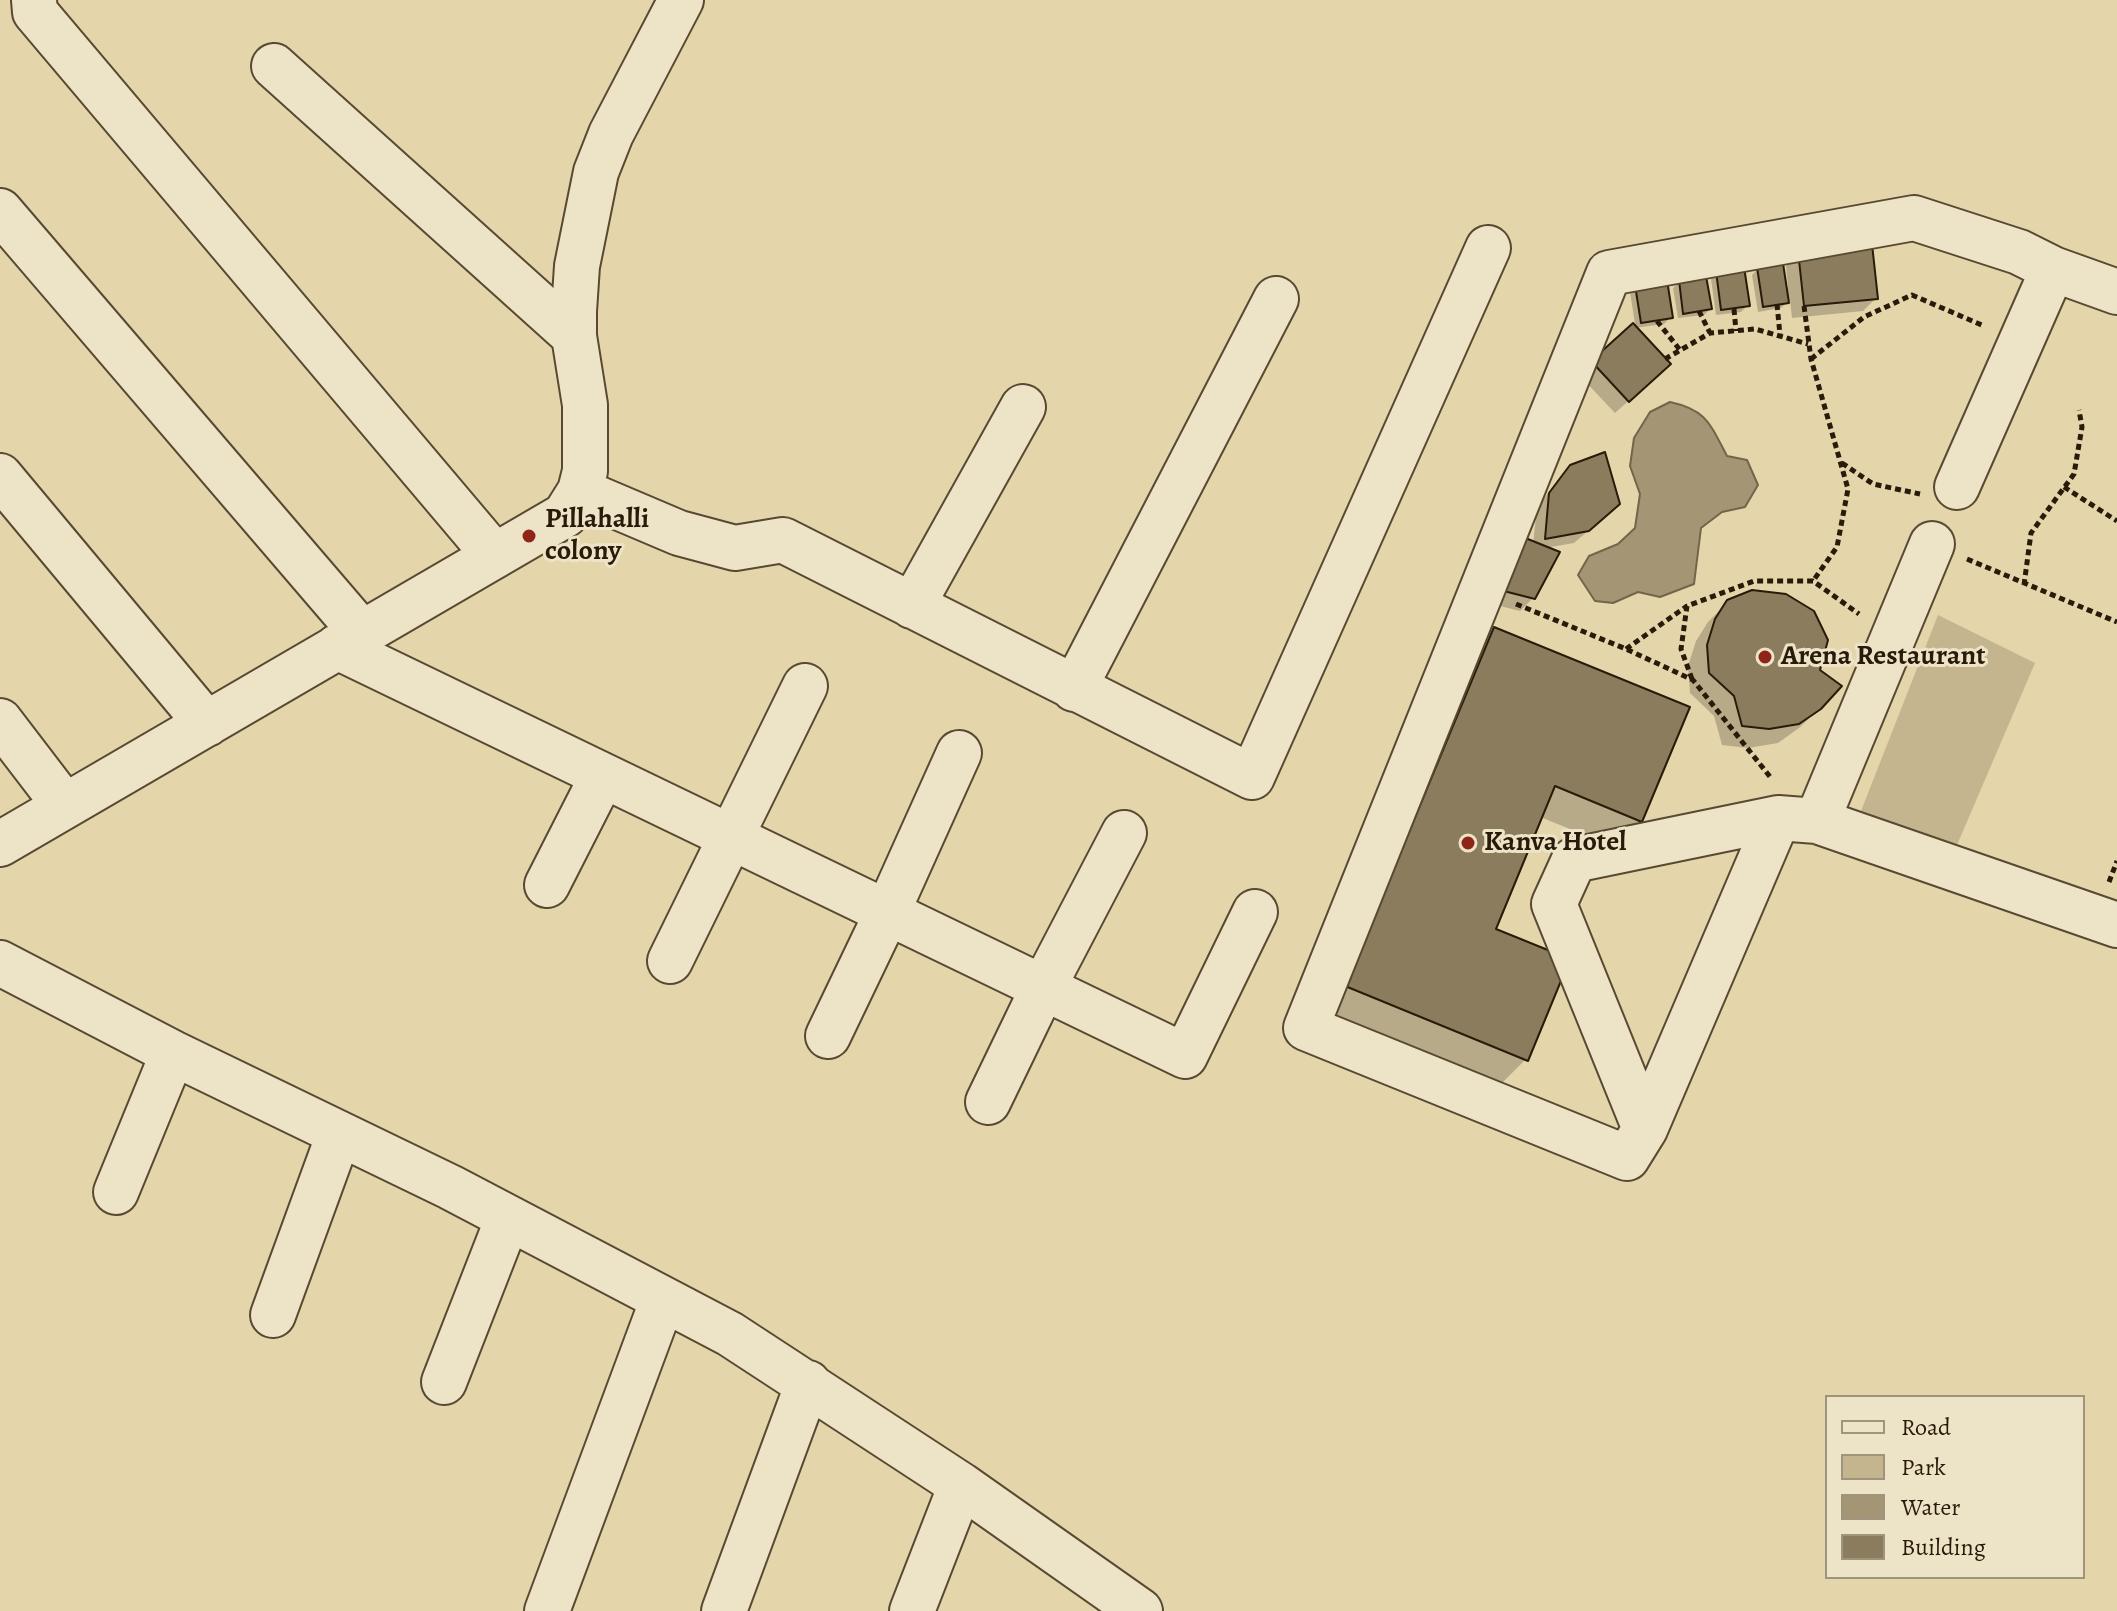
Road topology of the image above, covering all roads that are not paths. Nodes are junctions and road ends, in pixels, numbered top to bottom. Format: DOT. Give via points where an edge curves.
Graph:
graph roads {
  1 [pos="34,0"];
  2 [pos="681,0"];
  3 [pos="274,66"];
  4 [pos="0,211"];
  5 [pos="1488,248"];
  6 [pos="2053,269"];
  7 [pos="2117,292"];
  8 [pos="1276,299"];
  9 [pos="574,336"];
  10 [pos="1023,407"];
  11 [pos="0,476"];
  12 [pos="1957,487"];
  13 [pos="580,491"];
  14 [pos="1932,544"];
  15 [pos="495,556"];
  16 [pos="912,606"];
  17 [pos="350,640"];
  18 [pos="805,686"];
  19 [pos="1074,689"];
  20 [pos="0,721"];
  21 [pos="207,724"];
  22 [pos="959,753"];
  23 [pos="602,777"];
  24 [pos="65,806"];
  25 [pos="1798,820"];
  26 [pos="1124,833"];
  27 [pos="731,838"];
  28 [pos="0,844"];
  29 [pos="547,885"];
  30 [pos="1255,912"];
  31 [pos="887,913"];
  32 [pos="2117,925"];
  33 [pos="670,961"];
  34 [pos="0,963"];
  35 [pos="1043,988"];
  36 [pos="828,1036"];
  37 [pos="173,1053"];
  38 [pos="988,1102"];
  39 [pos="1645,1129"];
  40 [pos="339,1134"];
  41 [pos="116,1192"];
  42 [pos="508,1218"];
  43 [pos="663,1299"];
  44 [pos="273,1315"];
  45 [pos="444,1382"];
  46 [pos="808,1383"];
  47 [pos="961,1485"];
  48 [pos="1132,1608"];
  49 [pos="547,1611"];
  50 [pos="724,1611"];
  51 [pos="912,1611"];
  1 -- 15 [label="street" via="35,12"];
  2 -- 9 [label="street" via="596,172 577,266"];
  3 -- 9 [label="street"];
  4 -- 17 [label="street"];
  5 -- 19 [label="street" via="1252,777"];
  6 -- 7 [label="street"];
  6 -- 12 [label="street"];
  6 -- 39 [label="street" via="2019,252 1914,218 1609,273 1306,1028 1627,1158"];
  8 -- 19 [label="street"];
  9 -- 13 [label="street" via="585,405"];
  10 -- 16 [label="street"];
  11 -- 21 [label="street"];
  13 -- 15 [label="street" via="565,515"];
  13 -- 16 [label="street" via="679,533 735,548 783,540"];
  14 -- 25 [label="street" via="1894,640"];
  15 -- 17 [label="street"];
  16 -- 19 [label="street"];
  17 -- 21 [label="street"];
  17 -- 23 [label="street"];
  18 -- 27 [label="street"];
  20 -- 24 [label="street"];
  21 -- 24 [label="street"];
  22 -- 31 [label="street"];
  23 -- 27 [label="street"];
  23 -- 29 [label="street"];
  24 -- 28 [label="street"];
  25 -- 32 [label="street"];
  25 -- 39 [label="street"];
  25 -- 39 [label="street" via="1574,860 1554,904"];
  26 -- 35 [label="street"];
  27 -- 31 [label="street"];
  27 -- 33 [label="street"];
  30 -- 35 [label="street" via="1185,1056"];
  31 -- 35 [label="street"];
  31 -- 36 [label="street"];
  34 -- 37 [label="street"];
  35 -- 38 [label="street"];
  37 -- 40 [label="street"];
  37 -- 41 [label="street"];
  40 -- 42 [label="street"];
  40 -- 44 [label="street"];
  42 -- 43 [label="street"];
  42 -- 45 [label="street"];
  43 -- 46 [label="street"];
  43 -- 49 [label="street"];
  46 -- 47 [label="street"];
  46 -- 50 [label="street"];
  47 -- 48 [label="street"];
  47 -- 51 [label="street"];
}
